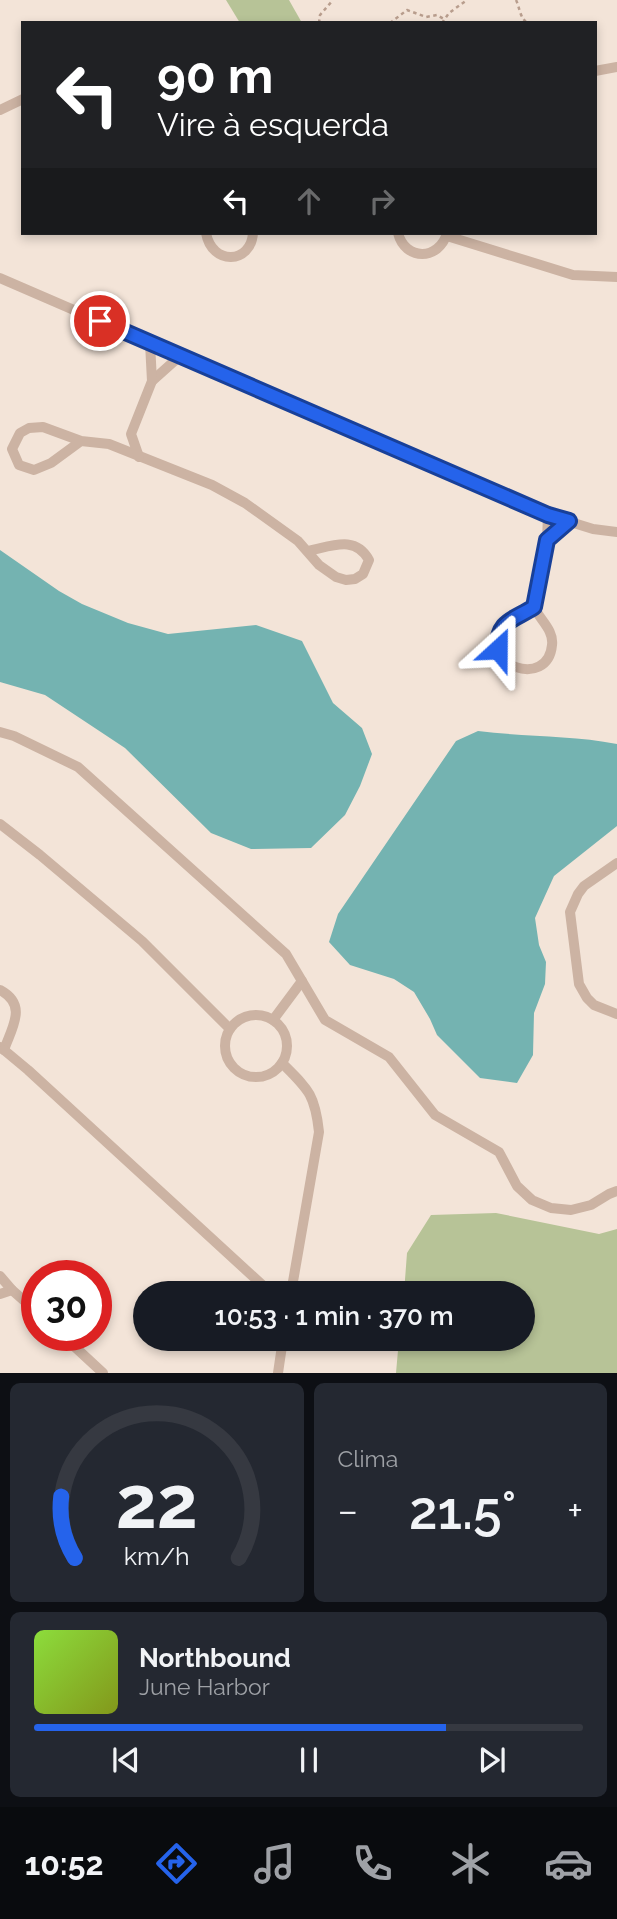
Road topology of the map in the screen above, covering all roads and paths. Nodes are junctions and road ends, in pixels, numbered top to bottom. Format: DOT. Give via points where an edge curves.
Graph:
graph roads {
  1 [pos="333,0"];
  2 [pos="467,0"];
  3 [pos="516,0"];
  4 [pos="319,21"];
  5 [pos="393,21"];
  6 [pos="443,21"];
  7 [pos="525,21"];
  8 [pos="617,67"];
  9 [pos="597,71"];
  10 [pos="21,100"];
  11 [pos="0,110"];
  12 [pos="206,235"];
  13 [pos="253,235"];
  14 [pos="399,235"];
  15 [pos="446,235"];
  16 [pos="450,235"];
  17 [pos="617,277"];
  18 [pos="0,278"];
  19 [pos="150,343"];
  20 [pos="180,356"];
  21 [pos="152,381"];
  22 [pos="131,434"];
  23 [pos="80,441"];
  24 [pos="109,444"];
  25 [pos="139,457"];
  26 [pos="548,515"];
  27 [pos="569,521"];
  28 [pos="617,532"];
  29 [pos="547,540"];
  30 [pos="307,551"];
  31 [pos="534,607"];
  32 [pos="0,732"];
  33 [pos="0,824"];
  34 [pos="617,863"];
  35 [pos="302,981"];
  36 [pos="0,990"];
  37 [pos="617,1014"];
  38 [pos="274,1020"];
  39 [pos="230,1029"];
  40 [pos="2,1048"];
  41 [pos="282,1063"];
  42 [pos="617,1192"];
  43 [pos="0,1276"];
  44 [pos="258,1281"];
  45 [pos="293,1281"];
  46 [pos="12,1290"];
  47 [pos="0,1294"];
  48 [pos="21,1298"];
  49 [pos="79,1351"];
  50 [pos="282,1351"];
  51 [pos="103,1373"];
  52 [pos="278,1373"];
  1 -- 4 [label="path"];
  2 -- 6 [label="path"];
  3 -- 7 [label="path"];
  5 -- 6 [label="path" via="407,10 426,17 437,15"];
  8 -- 9 [label="street"];
  10 -- 11 [label="street"];
  12 -- 13 [label="street" via="217,254 227,258 238,256"];
  14 -- 15 [label="street" via="402,244 417,254 435,251"];
  16 -- 17 [label="street" via="573,275"];
  18 -- 19 [label="street"];
  19 -- 20 [label="street"];
  19 -- 21 [label="street"];
  20 -- 21 [label="street"];
  20 -- 26 [label="street"];
  21 -- 22 [label="street"];
  22 -- 24 [label="street"];
  22 -- 25 [label="street"];
  23 -- 23 [label="street" via="34,470 19,464 12,449 20,433 29,428 43,427"];
  23 -- 24 [label="street"];
  24 -- 25 [label="street"];
  25 -- 30 [label="street" via="245,503"];
  26 -- 27 [label="street"];
  26 -- 29 [label="street"];
  27 -- 28 [label="street"];
  27 -- 29 [label="street"];
  29 -- 31 [label="street"];
  30 -- 30 [label="street" via="319,565 346,580 362,573 369,560 354,544"];
  31 -- 31 [label="street" via="509,620 498,638 503,659 521,670 541,664 552,646 552,635"];
  32 -- 35 [label="street" via="78,767 286,954"];
  33 -- 39 [label="street" via="142,941"];
  34 -- 37 [label="street" via="584,886 569,912 579,984 594,1005"];
  35 -- 38 [label="street"];
  35 -- 42 [label="street" via="325,1020 389,1057 435,1115 499,1152 517,1186 532,1200 571,1210"];
  36 -- 40 [label="street" via="9,995 17,1011"];
  38 -- 39 [label="street" via="253,1015"];
  38 -- 41 [label="street" via="286,1037"];
  39 -- 41 [label="street" via="225,1049 239,1072 260,1076"];
  40 -- 44 [label="street"];
  41 -- 45 [label="street" via="307,1088 317,1110 318,1132"];
  43 -- 46 [label="street"];
  46 -- 47 [label="street"];
  46 -- 48 [label="street"];
  49 -- 51 [label="street"];
  50 -- 52 [label="street"];
}
